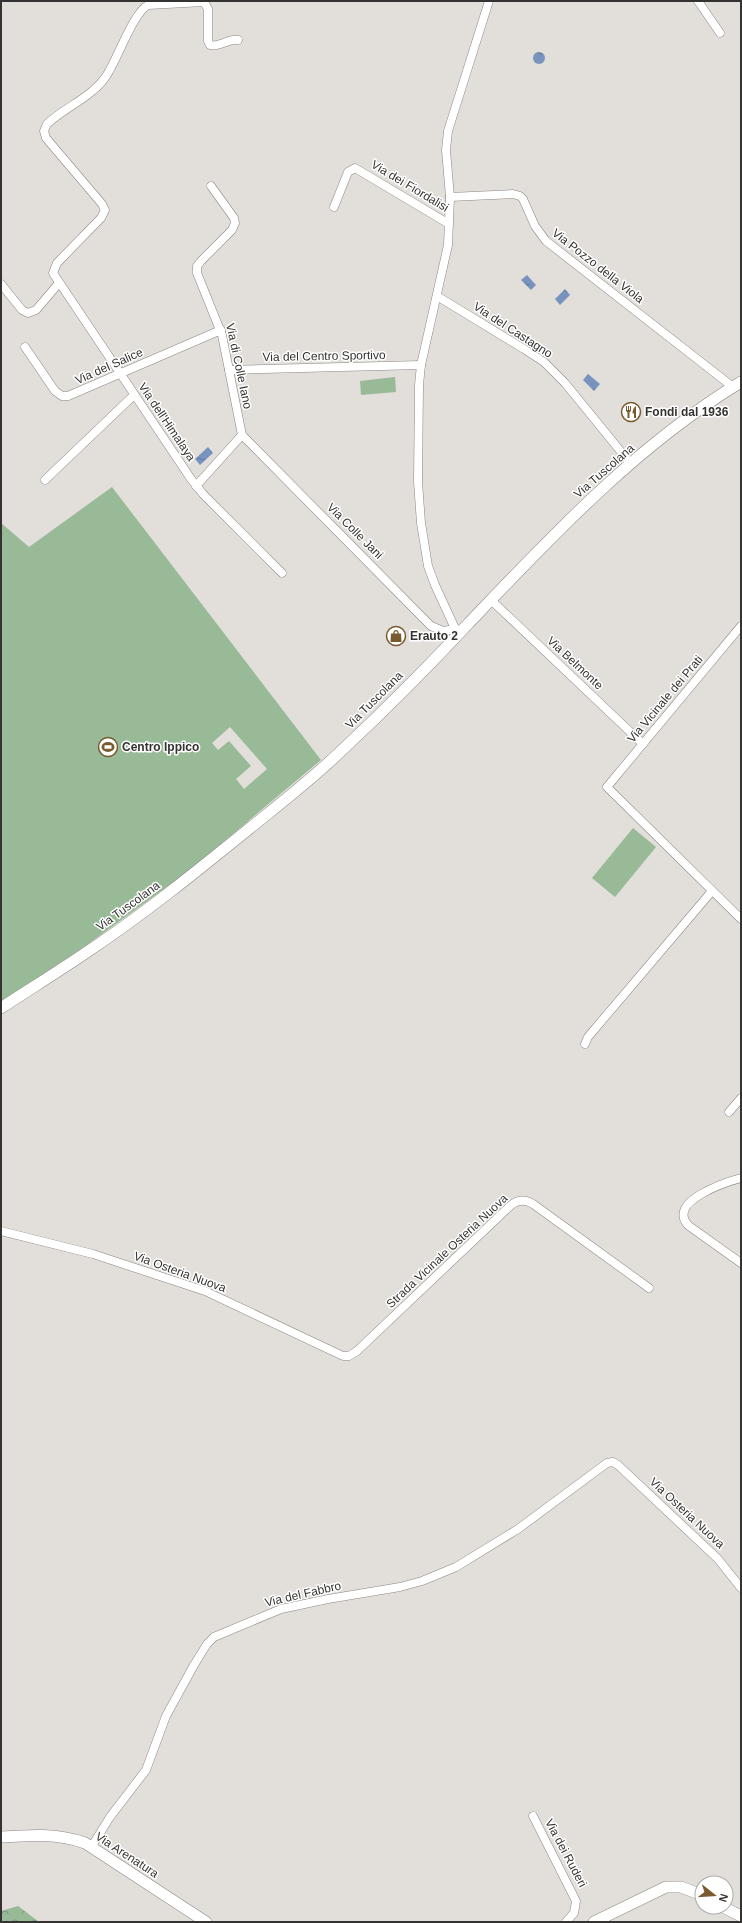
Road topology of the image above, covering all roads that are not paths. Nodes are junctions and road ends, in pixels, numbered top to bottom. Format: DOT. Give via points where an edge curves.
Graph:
graph roads {
  1 [pos="489,1"];
  2 [pos="699,1"];
  3 [pos="720,33"];
  4 [pos="238,40"];
  5 [pos="211,186"];
  6 [pos="450,197"];
  7 [pos="334,207"];
  8 [pos="449,224"];
  9 [pos="59,283"];
  10 [pos="1,284"];
  11 [pos="437,296"];
  12 [pos="221,330"];
  13 [pos="25,347"];
  14 [pos="420,365"];
  15 [pos="229,370"];
  16 [pos="120,374"];
  17 [pos="737,384"];
  18 [pos="134,395"];
  19 [pos="242,436"];
  20 [pos="632,464"];
  21 [pos="45,480"];
  22 [pos="196,486"];
  23 [pos="282,573"];
  24 [pos="491,600"];
  25 [pos="741,626"];
  26 [pos="457,632"];
  27 [pos="643,744"];
  28 [pos="712,891"];
  29 [pos="741,919"];
  30 [pos="1,1008"];
  31 [pos="585,1044"];
  32 [pos="741,1098"];
  33 [pos="729,1112"];
  34 [pos="741,1178"];
  35 [pos="1,1231"];
  36 [pos="741,1263"];
  37 [pos="649,1288"];
  38 [pos="343,1356"];
  39 [pos="610,1462"];
  40 [pos="741,1588"];
  41 [pos="532,1816"];
  42 [pos="1,1837"];
  43 [pos="92,1846"];
  44 [pos="694,1891"];
  45 [pos="206,1922"];
  46 [pos="566,1922"];
  47 [pos="594,1922"];
  1 -- 6 [label="street" via="448,131 446,150"];
  2 -- 3 [label="street"];
  4 -- 9 [label="street, Via dell'Himalaya" via="210,45 208,9 204,2 148,5 138,15 102,82 47,124 44,131 46,138 105,210 101,218 54,269 54,275"];
  5 -- 12 [label="street, Via di Colle Iano" via="235,221 232,230 201,261 197,269 197,275"];
  6 -- 8 [label="street"];
  6 -- 17 [label="street, Via Pozzo della Viola" via="513,194 520,196 536,229 546,241"];
  7 -- 8 [label="street, Via dei Fiordalisi" via="348,172 355,168"];
  8 -- 11 [label="street" via="447,255"];
  9 -- 10 [label="street" via="36,310 28,313 22,310"];
  9 -- 16 [label="street, Via dell'Himalaya"];
  11 -- 14 [label="street"];
  11 -- 20 [label="street, Via del Castagno" via="544,362 565,383"];
  12 -- 15 [label="street, Via di Colle Iano"];
  12 -- 16 [label="street, Via del Salice"];
  13 -- 16 [label="street, Via del Salice" via="55,391 62,396 70,396"];
  14 -- 15 [label="street, Via del Centro Sportivo"];
  14 -- 26 [label="street" via="418,482 421,523 430,572"];
  15 -- 19 [label="street, Via di Colle Iano"];
  16 -- 18 [label="street, Via dell'Himalaya"];
  17 -- 20 [label="main road, Via Tuscolana" via="699,409"];
  18 -- 21 [label="street"];
  18 -- 22 [label="street, Via dell'Himalaya"];
  19 -- 22 [label="street"];
  19 -- 26 [label="street, Via Colle Jani" via="431,626 440,631"];
  20 -- 24 [label="main road, Via Tuscolana" via="566,522"];
  22 -- 23 [label="street, Via dell'Himalaya"];
  24 -- 26 [label="main road, Via Tuscolana"];
  24 -- 27 [label="street, Via Belmonte"];
  25 -- 27 [label="street, Via Vicinale dei Prati"];
  26 -- 30 [label="main road, Via Tuscolana" via="338,754 278,806 187,879 89,951"];
  27 -- 28 [label="street, Via Vicinale dei Prati" via="607,787"];
  28 -- 29 [label="street"];
  28 -- 31 [label="street" via="588,1037"];
  32 -- 33 [label="street"];
  34 -- 36 [label="street" via="695,1197 689,1203 684,1216 689,1226"];
  35 -- 38 [label="street, Via Osteria Nuova" via="93,1254 205,1291"];
  37 -- 38 [label="street, Strada Vicinale Osteria Nuova" via="535,1205 517,1201 357,1351 349,1356"];
  39 -- 40 [label="street, Via Osteria Nuova" via="618,1465 714,1555 729,1570"];
  39 -- 43 [label="street, Via del Fabbro" via="509,1535 456,1567 400,1587 286,1608 214,1637 201,1653 166,1716 146,1770 107,1821"];
  41 -- 46 [label="street, Via dei Ruderi" via="576,1901 574,1913"];
  42 -- 43 [label="main road, Via Arenatura" via="44,1836"];
  43 -- 45 [label="main road, Via Arenatura"];
  44 -- 47 [label="main road" via="684,1887 670,1886"];
}
